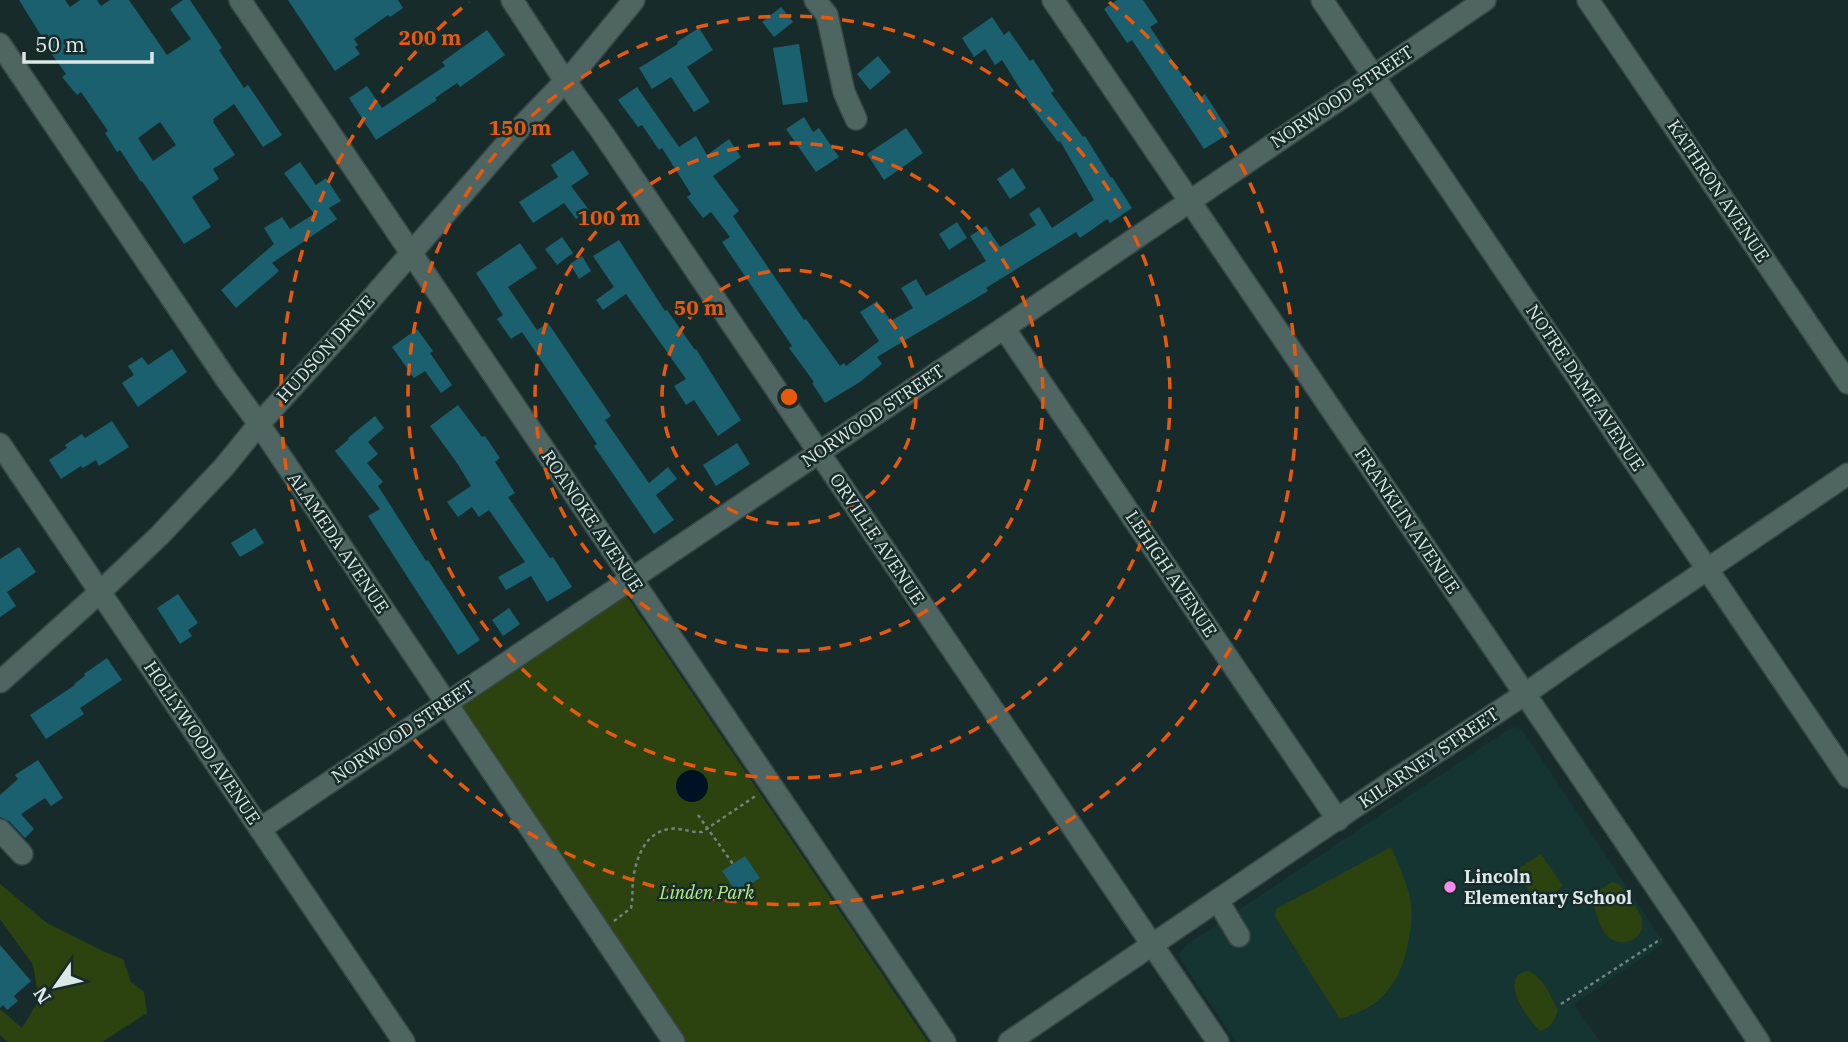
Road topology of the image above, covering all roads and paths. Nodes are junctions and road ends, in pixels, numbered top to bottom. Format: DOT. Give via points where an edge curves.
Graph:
graph roads {
  1 [pos="240,0"];
  2 [pos="512,0"];
  3 [pos="634,0"];
  4 [pos="815,0"];
  5 [pos="1053,0"];
  6 [pos="1322,0"];
  7 [pos="1485,0"];
  8 [pos="1588,0"];
  9 [pos="0,44"];
  10 [pos="1374,76"];
  11 [pos="565,81"];
  12 [pos="856,119"];
  13 [pos="1190,201"];
  14 [pos="411,253"];
  15 [pos="1004,328"];
  16 [pos="1848,383"];
  17 [pos="259,424"];
  18 [pos="0,444"];
  19 [pos="819,452"];
  20 [pos="1848,474"];
  21 [pos="1708,570"];
  22 [pos="632,580"];
  23 [pos="100,592"];
  24 [pos="0,681"];
  25 [pos="1525,694"];
  26 [pos="446,702"];
  27 [pos="1848,776"];
  28 [pos="771,785"];
  29 [pos="698,815"];
  30 [pos="1338,820"];
  31 [pos="260,829"];
  32 [pos="708,829"];
  33 [pos="0,830"];
  34 [pos="22,854"];
  35 [pos="733,864"];
  36 [pos="1218,901"];
  37 [pos="599,930"];
  38 [pos="1239,936"];
  39 [pos="1661,939"];
  40 [pos="1153,945"];
  41 [pos="1561,1004"];
  42 [pos="404,1042"];
  43 [pos="674,1042"];
  44 [pos="945,1042"];
  45 [pos="1009,1042"];
  46 [pos="1218,1042"];
  47 [pos="1759,1042"];
  1 -- 14 [label="street, ROANOKE AVENUE"];
  2 -- 11 [label="street, ORVILLE AVENUE"];
  3 -- 11 [label="street, HUDSON DRIVE"];
  4 -- 12 [label="street" via="827,15 844,92"];
  5 -- 13 [label="street, FRANKLIN AVENUE"];
  6 -- 10 [label="street, NOTRE DAME AVENUE"];
  7 -- 10 [label="street, NORWOOD STREET"];
  8 -- 16 [label="street, KATHRON AVENUE"];
  9 -- 17 [label="street, ALAMEDA AVENUE"];
  10 -- 13 [label="street, NORWOOD STREET"];
  10 -- 21 [label="street, NOTRE DAME AVENUE"];
  11 -- 14 [label="street, HUDSON DRIVE"];
  11 -- 19 [label="street, ORVILLE AVENUE"];
  13 -- 15 [label="street, NORWOOD STREET"];
  13 -- 25 [label="street, FRANKLIN AVENUE"];
  14 -- 17 [label="street, HUDSON DRIVE"];
  14 -- 22 [label="street, ROANOKE AVENUE"];
  15 -- 19 [label="street, NORWOOD STREET"];
  15 -- 30 [label="street, LEHIGH AVENUE"];
  17 -- 23 [label="street, HUDSON DRIVE" via="159,536"];
  17 -- 26 [label="street, ALAMEDA AVENUE"];
  18 -- 23 [label="street, HOLLYWOOD AVENUE"];
  19 -- 22 [label="street, NORWOOD STREET"];
  19 -- 40 [label="street, ORVILLE AVENUE"];
  20 -- 21 [label="street, KILARNEY STREET"];
  21 -- 25 [label="street, KILARNEY STREET"];
  21 -- 27 [label="street, NOTRE DAME AVENUE"];
  22 -- 26 [label="street, NORWOOD STREET"];
  22 -- 28 [label="street, ROANOKE AVENUE"];
  23 -- 24 [label="street, HUDSON DRIVE"];
  23 -- 31 [label="street, HOLLYWOOD AVENUE"];
  25 -- 30 [label="street, KILARNEY STREET"];
  25 -- 47 [label="street, FRANKLIN AVENUE"];
  26 -- 31 [label="street, NORWOOD STREET"];
  26 -- 37 [label="street, ALAMEDA AVENUE"];
  28 -- 32 [label="path"];
  28 -- 44 [label="street, ROANOKE AVENUE"];
  29 -- 32 [label="path"];
  30 -- 36 [label="street, KILARNEY STREET"];
  31 -- 42 [label="street, HOLLYWOOD AVENUE"];
  32 -- 35 [label="path"];
  32 -- 37 [label="path" via="695,833 673,828 650,838 639,855 631,908"];
  33 -- 34 [label="street"];
  36 -- 38 [label="street"];
  36 -- 40 [label="street, KILARNEY STREET"];
  37 -- 43 [label="street, ALAMEDA AVENUE"];
  39 -- 41 [label="path"];
  40 -- 45 [label="street, KILARNEY STREET"];
  40 -- 46 [label="street, ORVILLE AVENUE"];
}
